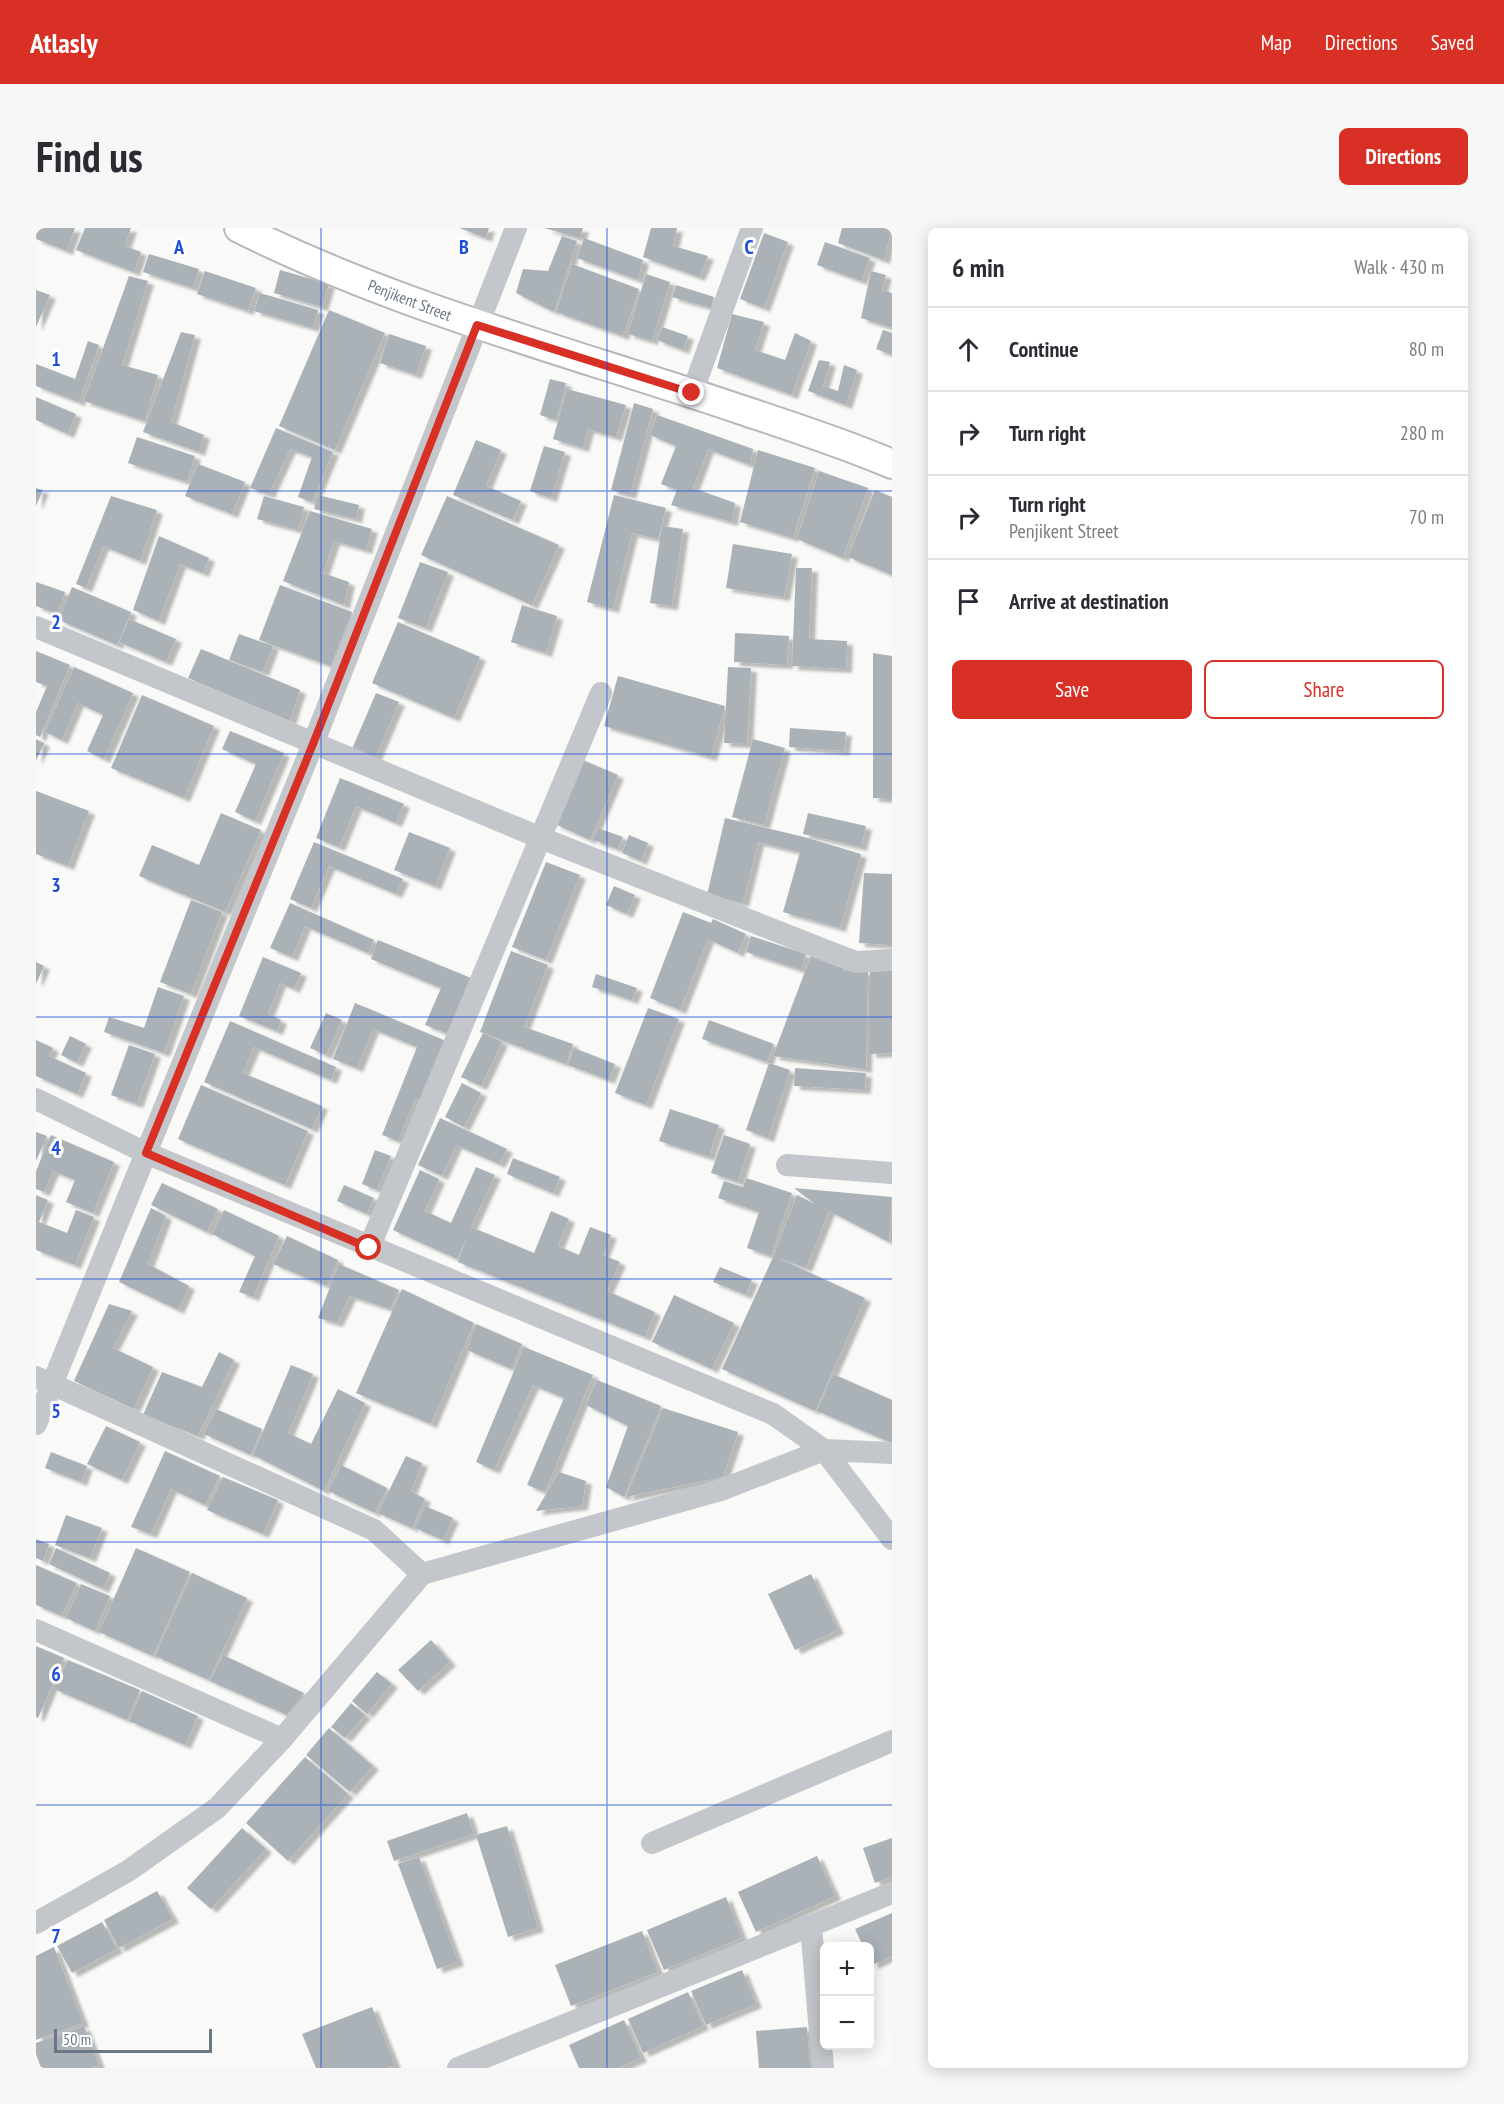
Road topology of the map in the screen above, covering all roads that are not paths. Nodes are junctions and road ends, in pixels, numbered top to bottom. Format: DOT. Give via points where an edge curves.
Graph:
graph roads {
  1 [pos="239,228"];
  2 [pos="516,228"];
  3 [pos="752,228"];
  4 [pos="477,325"];
  5 [pos="692,393"];
  6 [pos="892,464"];
  7 [pos="36,627"];
  8 [pos="601,693"];
  9 [pos="313,744"];
  10 [pos="541,838"];
  11 [pos="892,960"];
  12 [pos="36,1099"];
  13 [pos="146,1153"];
  14 [pos="787,1165"];
  15 [pos="892,1173"];
  16 [pos="369,1248"];
  17 [pos="44,1381"];
  18 [pos="36,1424"];
  19 [pos="824,1450"];
  20 [pos="892,1453"];
  21 [pos="892,1539"];
  22 [pos="422,1574"];
  23 [pos="36,1629"];
  24 [pos="282,1739"];
  25 [pos="892,1741"];
  26 [pos="652,1843"];
  27 [pos="892,1893"];
  28 [pos="36,1923"];
  29 [pos="811,1926"];
  30 [pos="458,2068"];
  31 [pos="823,2068"];
  1 -- 4 [label="main road, Penjikent Street" via="296,256"];
  2 -- 4 [label="street"];
  3 -- 5 [label="street"];
  4 -- 5 [label="main road, Penjikent Street"];
  4 -- 9 [label="street"];
  5 -- 6 [label="main road, Penjikent Street"];
  7 -- 9 [label="street"];
  8 -- 10 [label="street"];
  9 -- 10 [label="street"];
  9 -- 13 [label="street"];
  10 -- 11 [label="street" via="856,962"];
  10 -- 16 [label="street"];
  12 -- 13 [label="street"];
  13 -- 16 [label="street"];
  13 -- 17 [label="street"];
  14 -- 15 [label="street"];
  16 -- 19 [label="street" via="773,1414"];
  17 -- 18 [label="street"];
  17 -- 22 [label="street" via="374,1530"];
  19 -- 20 [label="street"];
  19 -- 21 [label="street"];
  19 -- 22 [label="street" via="721,1491"];
  22 -- 24 [label="street"];
  23 -- 24 [label="street"];
  24 -- 28 [label="street" via="217,1808 128,1871"];
  25 -- 26 [label="street"];
  27 -- 29 [label="street"];
  29 -- 30 [label="street"];
  29 -- 31 [label="street"];
}
